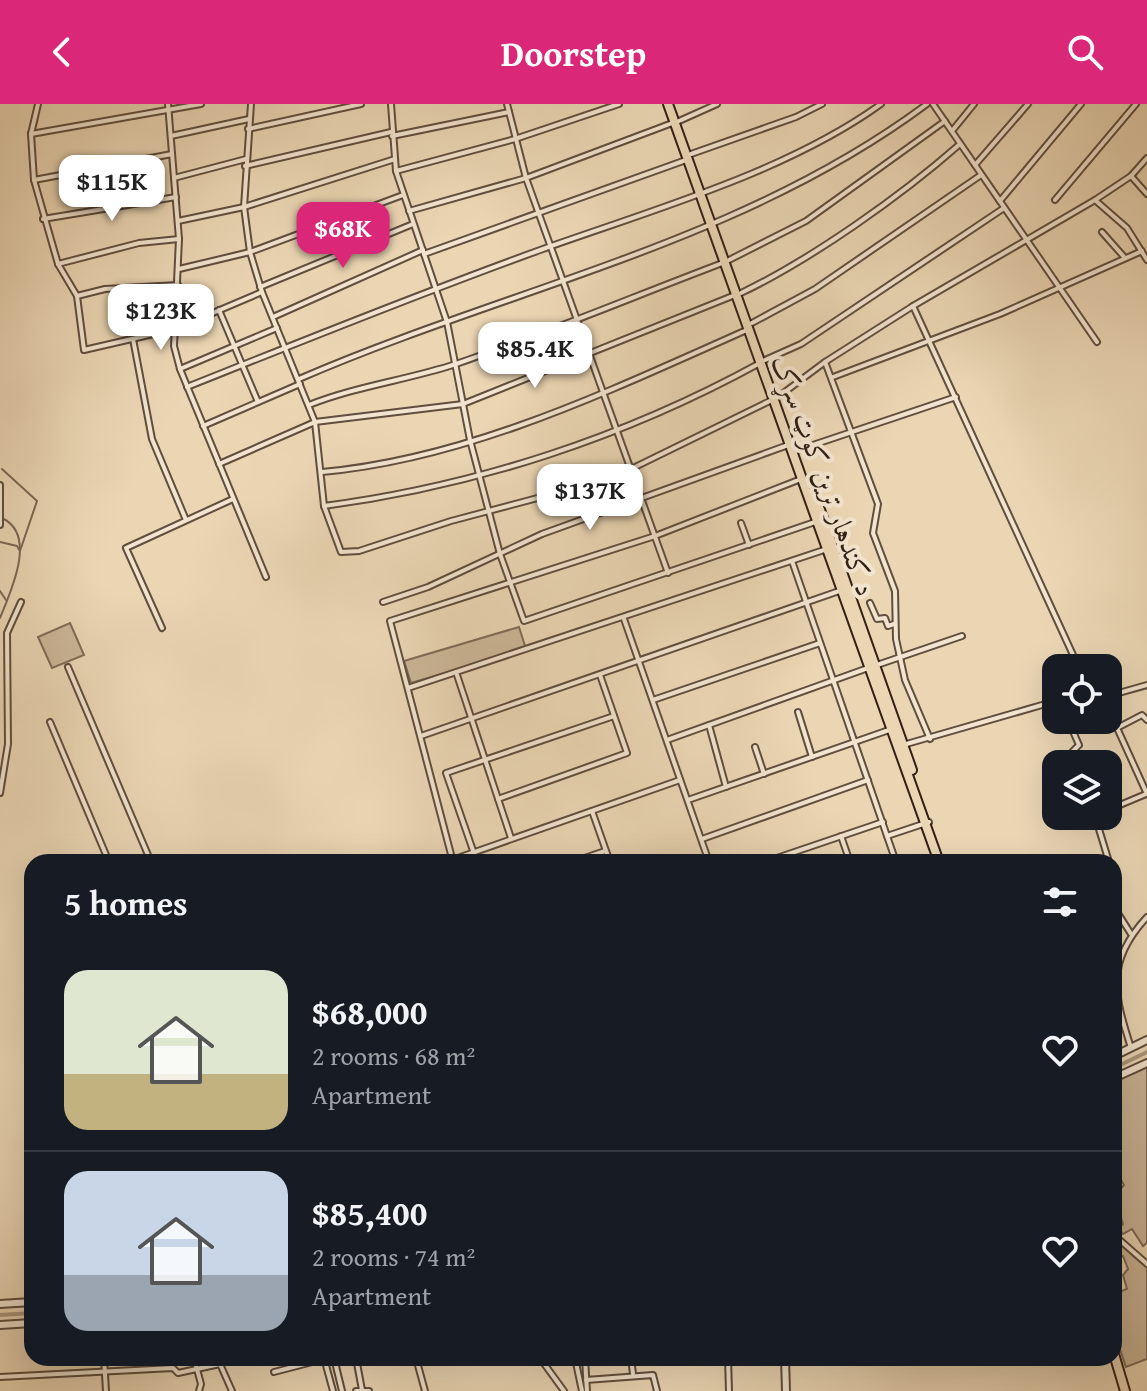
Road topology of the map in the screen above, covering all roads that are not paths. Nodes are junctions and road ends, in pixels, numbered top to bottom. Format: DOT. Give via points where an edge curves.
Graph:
graph roads {
  1 [pos="38,104"];
  2 [pos="168,104"];
  3 [pos="201,104"];
  4 [pos="251,104"];
  5 [pos="361,104"];
  6 [pos="392,104"];
  7 [pos="507,104"];
  8 [pos="619,104"];
  9 [pos="671,104"];
  10 [pos="717,104"];
  11 [pos="822,104"];
  12 [pos="881,104"];
  13 [pos="927,104"];
  14 [pos="933,104"];
  15 [pos="974,104"];
  16 [pos="1028,104"];
  17 [pos="1081,104"];
  18 [pos="1136,104"];
  19 [pos="168,111"];
  20 [pos="509,112"];
  21 [pos="249,119"];
  22 [pos="945,121"];
  23 [pos="677,122"];
  24 [pos="248,129"];
  25 [pos="952,131"];
  26 [pos="31,134"];
  27 [pos="392,134"];
  28 [pos="171,136"];
  29 [pos="515,139"];
  30 [pos="960,143"];
  31 [pos="172,154"];
  32 [pos="690,157"];
  33 [pos="1147,158"];
  34 [pos="395,159"];
  35 [pos="246,162"];
  36 [pos="975,165"];
  37 [pos="396,171"];
  38 [pos="982,175"];
  39 [pos="1131,176"];
  40 [pos="174,178"];
  41 [pos="526,178"];
  42 [pos="34,180"];
  43 [pos="702,192"];
  44 [pos="1147,194"];
  45 [pos="403,195"];
  46 [pos="176,197"];
  47 [pos="1055,200"];
  48 [pos="1095,200"];
  49 [pos="1000,201"];
  50 [pos="244,207"];
  51 [pos="1004,208"];
  52 [pos="409,211"];
  53 [pos="539,212"];
  54 [pos="43,219"];
  55 [pos="178,221"];
  56 [pos="413,223"];
  57 [pos="714,223"];
  58 [pos="1102,232"];
  59 [pos="179,239"];
  60 [pos="1025,240"];
  61 [pos="551,247"];
  62 [pos="1142,251"];
  63 [pos="250,252"];
  64 [pos="424,252"];
  65 [pos="1125,258"];
  66 [pos="1147,260"];
  67 [pos="727,261"];
  68 [pos="58,264"];
  69 [pos="179,269"];
  70 [pos="563,282"];
  71 [pos="178,285"];
  72 [pos="436,288"];
  73 [pos="1057,289"];
  74 [pos="261,290"];
  75 [pos="739,294"];
  76 [pos="77,296"];
  77 [pos="913,306"];
  78 [pos="219,310"];
  79 [pos="273,317"];
  80 [pos="577,318"];
  81 [pos="447,322"];
  82 [pos="750,326"];
  83 [pos="277,328"];
  84 [pos="175,329"];
  85 [pos="133,339"];
  86 [pos="929,340"];
  87 [pos="1097,342"];
  88 [pos="235,346"];
  89 [pos="285,347"];
  90 [pos="590,354"];
  91 [pos="763,361"];
  92 [pos="825,362"];
  93 [pos="455,364"];
  94 [pos="243,365"];
  95 [pos="180,369"];
  96 [pos="833,377"];
  97 [pos="300,382"];
  98 [pos="187,387"];
  99 [pos="604,394"];
  100 [pos="956,397"];
  101 [pos="776,398"];
  102 [pos="258,402"];
  103 [pos="463,404"];
  104 [pos="309,405"];
  105 [pos="315,422"];
  106 [pos="203,426"];
  107 [pos="617,430"];
  108 [pos="854,433"];
  109 [pos="470,440"];
  110 [pos="794,447"];
  111 [pos="219,464"];
  112 [pos="631,469"];
  113 [pos="322,472"];
  114 [pos="479,473"];
  115 [pos="803,478"];
  116 [pos="0,485"];
  117 [pos="233,498"];
  118 [pos="642,500"];
  119 [pos="324,506"];
  120 [pos="1,508"];
  121 [pos="489,510"];
  122 [pos="186,520"];
  123 [pos="818,521"];
  124 [pos="741,523"];
  125 [pos="0,525"];
  126 [pos="655,536"];
  127 [pos="827,542"];
  128 [pos="749,545"];
  129 [pos="500,554"];
  130 [pos="792,561"];
  131 [pos="668,573"];
  132 [pos="266,577"];
  133 [pos="510,582"];
  134 [pos="842,590"];
  135 [pos="21,602"];
  136 [pos="383,602"];
  137 [pos="870,603"];
  138 [pos="806,604"];
  139 [pos="624,619"];
  140 [pos="894,624"];
  141 [pos="162,628"];
  142 [pos="962,636"];
  143 [pos="820,643"];
  144 [pos="1073,654"];
  145 [pos="902,658"];
  146 [pos="639,662"];
  147 [pos="68,667"];
  148 [pos="872,667"];
  149 [pos="457,675"];
  150 [pos="600,675"];
  151 [pos="834,681"];
  152 [pos="1147,685"];
  153 [pos="408,688"];
  154 [pos="1122,692"];
  155 [pos="653,700"];
  156 [pos="1042,707"];
  157 [pos="798,712"];
  158 [pos="614,716"];
  159 [pos="471,720"];
  160 [pos="1147,720"];
  161 [pos="50,722"];
  162 [pos="709,725"];
  163 [pos="1122,725"];
  164 [pos="892,729"];
  165 [pos="1120,734"];
  166 [pos="421,736"];
  167 [pos="930,739"];
  168 [pos="667,740"];
  169 [pos="855,742"];
  170 [pos="903,745"];
  171 [pos="755,747"];
  172 [pos="812,757"];
  173 [pos="485,759"];
  174 [pos="764,774"];
  175 [pos="681,780"];
  176 [pos="868,780"];
  177 [pos="726,787"];
  178 [pos="0,793"];
  179 [pos="1147,794"];
  180 [pos="498,799"];
  181 [pos="688,800"];
  182 [pos="1122,804"];
  183 [pos="592,811"];
  184 [pos="883,822"];
  185 [pos="927,823"];
  186 [pos="1099,830"];
  187 [pos="841,836"];
  188 [pos="887,836"];
  189 [pos="511,838"];
  190 [pos="702,839"];
  191 [pos="606,850"];
  192 [pos="474,852"];
  193 [pos="106,854"];
  194 [pos="148,854"];
  195 [pos="450,854"];
  196 [pos="469,854"];
  197 [pos="595,854"];
  198 [pos="607,854"];
  199 [pos="707,854"];
  200 [pos="788,854"];
  201 [pos="847,854"];
  202 [pos="893,854"];
  203 [pos="938,854"];
  204 [pos="1107,854"];
  205 [pos="1147,917"];
  206 [pos="1122,920"];
  207 [pos="1131,934"];
  208 [pos="1122,953"];
  209 [pos="1122,1018"];
  210 [pos="1147,1040"];
  211 [pos="1131,1048"];
  212 [pos="1122,1052"];
  213 [pos="1147,1063"];
  214 [pos="1122,1074"];
  215 [pos="1122,1242"];
  216 [pos="1147,1264"];
  217 [pos="24,1302"];
  218 [pos="0,1304"];
  219 [pos="24,1324"];
  220 [pos="0,1325"];
  221 [pos="105,1366"];
  222 [pos="196,1366"];
  223 [pos="211,1366"];
  224 [pos="221,1366"];
  225 [pos="295,1366"];
  226 [pos="326,1366"];
  227 [pos="336,1366"];
  228 [pos="357,1366"];
  229 [pos="418,1366"];
  230 [pos="546,1366"];
  231 [pos="577,1366"];
  232 [pos="585,1366"];
  233 [pos="632,1366"];
  234 [pos="728,1366"];
  235 [pos="785,1366"];
  236 [pos="1116,1366"];
  237 [pos="197,1369"];
  238 [pos="105,1372"];
  239 [pos="274,1372"];
  240 [pos="633,1374"];
  241 [pos="0,1377"];
  242 [pos="586,1380"];
  243 [pos="359,1390"];
  244 [pos="106,1391"];
  245 [pos="199,1391"];
  246 [pos="232,1391"];
  247 [pos="333,1391"];
  248 [pos="342,1391"];
  249 [pos="369,1391"];
  250 [pos="425,1391"];
  251 [pos="564,1391"];
  252 [pos="584,1391"];
  253 [pos="657,1391"];
  254 [pos="729,1391"];
  255 [pos="786,1391"];
  256 [pos="1123,1391"];
  1 -- 26 [label="street"];
  2 -- 19 [label="street"];
  3 -- 19 [label="street"];
  4 -- 21 [label="street"];
  5 -- 24 [label="street"];
  6 -- 27 [label="street"];
  7 -- 20 [label="street"];
  8 -- 29 [label="street"];
  9 -- 23 [label="main road, د کندهار ترين کوټ سړک"];
  10 -- 23 [label="street"];
  11 -- 32 [label="street"];
  12 -- 43 [label="street" via="845,130"];
  13 -- 57 [label="street" via="830,167"];
  14 -- 22 [label="street"];
  15 -- 25 [label="street"];
  16 -- 36 [label="street"];
  17 -- 49 [label="street"];
  18 -- 47 [label="street"];
  19 -- 26 [label="street"];
  19 -- 28 [label="street"];
  20 -- 27 [label="street"];
  20 -- 29 [label="street"];
  21 -- 24 [label="street"];
  21 -- 28 [label="street"];
  22 -- 25 [label="street"];
  22 -- 67 [label="street" via="806,221"];
  23 -- 32 [label="main road, د کندهار ترين کوټ سړک"];
  23 -- 41 [label="street"];
  24 -- 35 [label="street"];
  25 -- 30 [label="street"];
  26 -- 42 [label="street"];
  27 -- 34 [label="street"];
  27 -- 35 [label="street"];
  28 -- 31 [label="street"];
  29 -- 37 [label="street"];
  29 -- 41 [label="street"];
  30 -- 36 [label="street"];
  30 -- 75 [label="street" via="903,191"];
  31 -- 40 [label="street"];
  31 -- 42 [label="street"];
  32 -- 43 [label="main road, د کندهار ترين کوټ سړک"];
  32 -- 53 [label="street"];
  33 -- 39 [label="street"];
  34 -- 37 [label="street"];
  34 -- 50 [label="street"];
  35 -- 40 [label="street"];
  35 -- 50 [label="street"];
  36 -- 38 [label="street"];
  37 -- 45 [label="street"];
  38 -- 49 [label="street"];
  38 -- 82 [label="street" via="853,265"];
  39 -- 44 [label="street"];
  39 -- 48 [label="street"];
  40 -- 46 [label="street"];
  41 -- 52 [label="street"];
  41 -- 53 [label="street"];
  42 -- 54 [label="street"];
  43 -- 57 [label="main road, د کندهار ترين کوټ سړک"];
  43 -- 61 [label="street"];
  45 -- 52 [label="street"];
  45 -- 63 [label="street"];
  46 -- 54 [label="street"];
  46 -- 55 [label="street"];
  48 -- 60 [label="street"];
  48 -- 62 [label="street" via="1127,228"];
  49 -- 51 [label="street"];
  50 -- 55 [label="street"];
  50 -- 63 [label="street"];
  51 -- 60 [label="street"];
  51 -- 91 [label="street" via="801,344"];
  52 -- 56 [label="street"];
  53 -- 61 [label="street"];
  53 -- 64 [label="street"];
  54 -- 68 [label="street"];
  55 -- 59 [label="street"];
  56 -- 64 [label="street"];
  56 -- 74 [label="street"];
  57 -- 67 [label="main road, د کندهار ترين کوټ سړک"];
  57 -- 70 [label="street"];
  58 -- 65 [label="street"];
  59 -- 68 [label="street" via="139,243"];
  59 -- 69 [label="street"];
  60 -- 73 [label="street"];
  60 -- 77 [label="street"];
  61 -- 70 [label="street"];
  61 -- 72 [label="street"];
  62 -- 65 [label="street"];
  62 -- 66 [label="street"];
  63 -- 69 [label="street"];
  63 -- 74 [label="street"];
  64 -- 72 [label="street"];
  64 -- 79 [label="street"];
  65 -- 73 [label="street"];
  67 -- 75 [label="main road, د کندهار ترين کوټ سړک"];
  67 -- 80 [label="street"];
  68 -- 76 [label="street"];
  69 -- 71 [label="street"];
  70 -- 80 [label="street"];
  70 -- 81 [label="street"];
  71 -- 76 [label="street"];
  71 -- 84 [label="street"];
  72 -- 81 [label="street"];
  72 -- 89 [label="street"];
  73 -- 86 [label="street"];
  73 -- 87 [label="street"];
  74 -- 78 [label="street"];
  74 -- 79 [label="street"];
  75 -- 82 [label="main road, د کندهار ترين کوټ سړک"];
  75 -- 90 [label="street"];
  76 -- 85 [label="street" via="84,350"];
  77 -- 86 [label="street"];
  77 -- 92 [label="street"];
  78 -- 84 [label="street"];
  78 -- 88 [label="street"];
  79 -- 83 [label="street"];
  80 -- 90 [label="street"];
  80 -- 93 [label="street"];
  81 -- 93 [label="street"];
  81 -- 97 [label="street"];
  82 -- 91 [label="main road, د کندهار ترين کوټ سړک"];
  82 -- 99 [label="street"];
  83 -- 88 [label="street"];
  83 -- 89 [label="street"];
  84 -- 85 [label="street"];
  84 -- 95 [label="street"];
  85 -- 122 [label="street" via="152,439"];
  86 -- 96 [label="street"];
  86 -- 100 [label="street"];
  88 -- 94 [label="street"];
  88 -- 95 [label="street"];
  89 -- 94 [label="street"];
  89 -- 97 [label="street"];
  90 -- 99 [label="street"];
  90 -- 103 [label="street"];
  91 -- 101 [label="main road, د کندهار ترين کوټ سړک"];
  91 -- 107 [label="street"];
  92 -- 96 [label="street"];
  92 -- 101 [label="street"];
  93 -- 103 [label="street"];
  93 -- 104 [label="street" via="344,391"];
  94 -- 98 [label="street"];
  94 -- 102 [label="street"];
  95 -- 98 [label="street"];
  96 -- 108 [label="street"];
  97 -- 102 [label="street"];
  97 -- 104 [label="street"];
  98 -- 106 [label="street"];
  99 -- 107 [label="street"];
  99 -- 109 [label="street"];
  100 -- 108 [label="street"];
  100 -- 144 [label="street"];
  101 -- 110 [label="main road, د کندهار ترين کوټ سړک"];
  101 -- 112 [label="street"];
  102 -- 106 [label="street"];
  103 -- 105 [label="street"];
  103 -- 109 [label="street"];
  104 -- 105 [label="street"];
  105 -- 111 [label="street"];
  105 -- 113 [label="street"];
  106 -- 111 [label="street"];
  107 -- 112 [label="street"];
  107 -- 114 [label="street" via="558,454"];
  108 -- 110 [label="street"];
  108 -- 140 [label="street" via="878,504 873,533 895,591"];
  109 -- 113 [label="street" via="376,465"];
  109 -- 114 [label="street"];
  110 -- 115 [label="main road, د کندهار ترين کوټ سړک"];
  110 -- 118 [label="street"];
  110 -- 127 [label="main road, د کندهار ترين کوټ سړک"];
  111 -- 117 [label="street"];
  112 -- 118 [label="street"];
  112 -- 121 [label="street"];
  113 -- 119 [label="street"];
  114 -- 119 [label="street" via="388,497"];
  114 -- 121 [label="street"];
  115 -- 123 [label="main road, د کندهار ترين کوټ سړک"];
  115 -- 126 [label="street"];
  116 -- 120 [label="street"];
  117 -- 122 [label="street"];
  117 -- 132 [label="street"];
  118 -- 126 [label="street"];
  118 -- 129 [label="street"];
  119 -- 121 [label="street" via="341,552"];
  120 -- 125 [label="street"];
  121 -- 129 [label="street"];
  122 -- 141 [label="street" via="126,548"];
  123 -- 127 [label="main road, د کندهار ترين کوټ سړک"];
  123 -- 128 [label="street"];
  124 -- 128 [label="street"];
  126 -- 131 [label="street"];
  126 -- 133 [label="street"];
  127 -- 130 [label="street"];
  127 -- 134 [label="main road, د کندهار ترين کوټ سړک"];
  127 -- 148 [label="main road, د کندهار ترين کوټ سړک"];
  128 -- 131 [label="street"];
  129 -- 133 [label="street"];
  129 -- 136 [label="street"];
  130 -- 138 [label="street"];
  130 -- 139 [label="street"];
  131 -- 133 [label="street" via="524,621"];
  133 -- 153 [label="street" via="390,621"];
  134 -- 138 [label="street"];
  134 -- 148 [label="main road, د کندهار ترين کوټ سړک"];
  135 -- 178 [label="street" via="7,633 9,714"];
  137 -- 140 [label="street" via="877,619"];
  138 -- 143 [label="street"];
  138 -- 146 [label="street"];
  139 -- 146 [label="street"];
  139 -- 149 [label="street"];
  140 -- 145 [label="street"];
  142 -- 145 [label="street"];
  143 -- 151 [label="street"];
  143 -- 155 [label="street"];
  145 -- 148 [label="street"];
  145 -- 167 [label="street" via="905,680"];
  146 -- 150 [label="street"];
  146 -- 155 [label="street"];
  147 -- 194 [label="street"];
  148 -- 151 [label="street"];
  148 -- 164 [label="main road, د کندهار ترين کوټ سړک"];
  148 -- 170 [label="main road, د کندهار ترين کوټ سړک"];
  149 -- 153 [label="street"];
  149 -- 159 [label="street"];
  150 -- 158 [label="street"];
  150 -- 159 [label="street"];
  151 -- 162 [label="street"];
  151 -- 169 [label="street"];
  152 -- 154 [label="street"];
  153 -- 166 [label="street"];
  155 -- 168 [label="street"];
  156 -- 167 [label="street"];
  157 -- 172 [label="street"];
  158 -- 173 [label="street"];
  158 -- 180 [label="street" via="627,753"];
  159 -- 166 [label="street"];
  159 -- 173 [label="street"];
  160 -- 163 [label="street" via="1142,715"];
  161 -- 193 [label="street"];
  162 -- 168 [label="street"];
  162 -- 177 [label="street"];
  164 -- 169 [label="street"];
  164 -- 185 [label="main road, د کندهار ترين کوټ سړک"];
  165 -- 179 [label="street"];
  166 -- 195 [label="street"];
  167 -- 170 [label="street"];
  168 -- 175 [label="street"];
  169 -- 172 [label="street"];
  169 -- 176 [label="street"];
  170 -- 185 [label="main road, د کندهار ترين کوټ سړک"];
  171 -- 174 [label="street"];
  172 -- 174 [label="street"];
  173 -- 180 [label="street"];
  173 -- 192 [label="street" via="446,773"];
  174 -- 177 [label="street"];
  175 -- 181 [label="street"];
  175 -- 183 [label="street"];
  176 -- 184 [label="street"];
  176 -- 190 [label="street"];
  177 -- 181 [label="street"];
  179 -- 182 [label="street"];
  180 -- 189 [label="street"];
  181 -- 190 [label="street"];
  183 -- 189 [label="street"];
  183 -- 191 [label="street"];
  184 -- 187 [label="street"];
  184 -- 188 [label="street"];
  185 -- 188 [label="street"];
  185 -- 203 [label="main road, د کندهار ترين کوټ سړک"];
  186 -- 204 [label="street"];
  187 -- 200 [label="street"];
  187 -- 201 [label="street"];
  188 -- 202 [label="street"];
  189 -- 192 [label="street"];
  190 -- 199 [label="street"];
  191 -- 197 [label="street"];
  191 -- 198 [label="street"];
  192 -- 196 [label="street"];
  205 -- 207 [label="street"];
  206 -- 207 [label="street"];
  207 -- 208 [label="street"];
  209 -- 211 [label="street"];
  210 -- 211 [label="street"];
  211 -- 212 [label="street"];
  213 -- 214 [label="street"];
  215 -- 216 [label="street"];
  217 -- 218 [label="street"];
  219 -- 220 [label="street"];
  221 -- 238 [label="street"];
  222 -- 237 [label="street"];
  223 -- 237 [label="street"];
  224 -- 246 [label="street"];
  225 -- 239 [label="street"];
  226 -- 247 [label="street"];
  227 -- 248 [label="street"];
  228 -- 243 [label="street"];
  229 -- 250 [label="street"];
  230 -- 251 [label="street"];
  231 -- 252 [label="street"];
  232 -- 242 [label="street"];
  233 -- 240 [label="street"];
  234 -- 254 [label="street"];
  235 -- 255 [label="street"];
  236 -- 256 [label="main road"];
  237 -- 238 [label="street"];
  237 -- 245 [label="street"];
  238 -- 241 [label="street"];
  238 -- 244 [label="street"];
  240 -- 242 [label="street" via="629,1379"];
  240 -- 253 [label="street" via="653,1375"];
  242 -- 252 [label="street"];
  243 -- 249 [label="street"];
}
